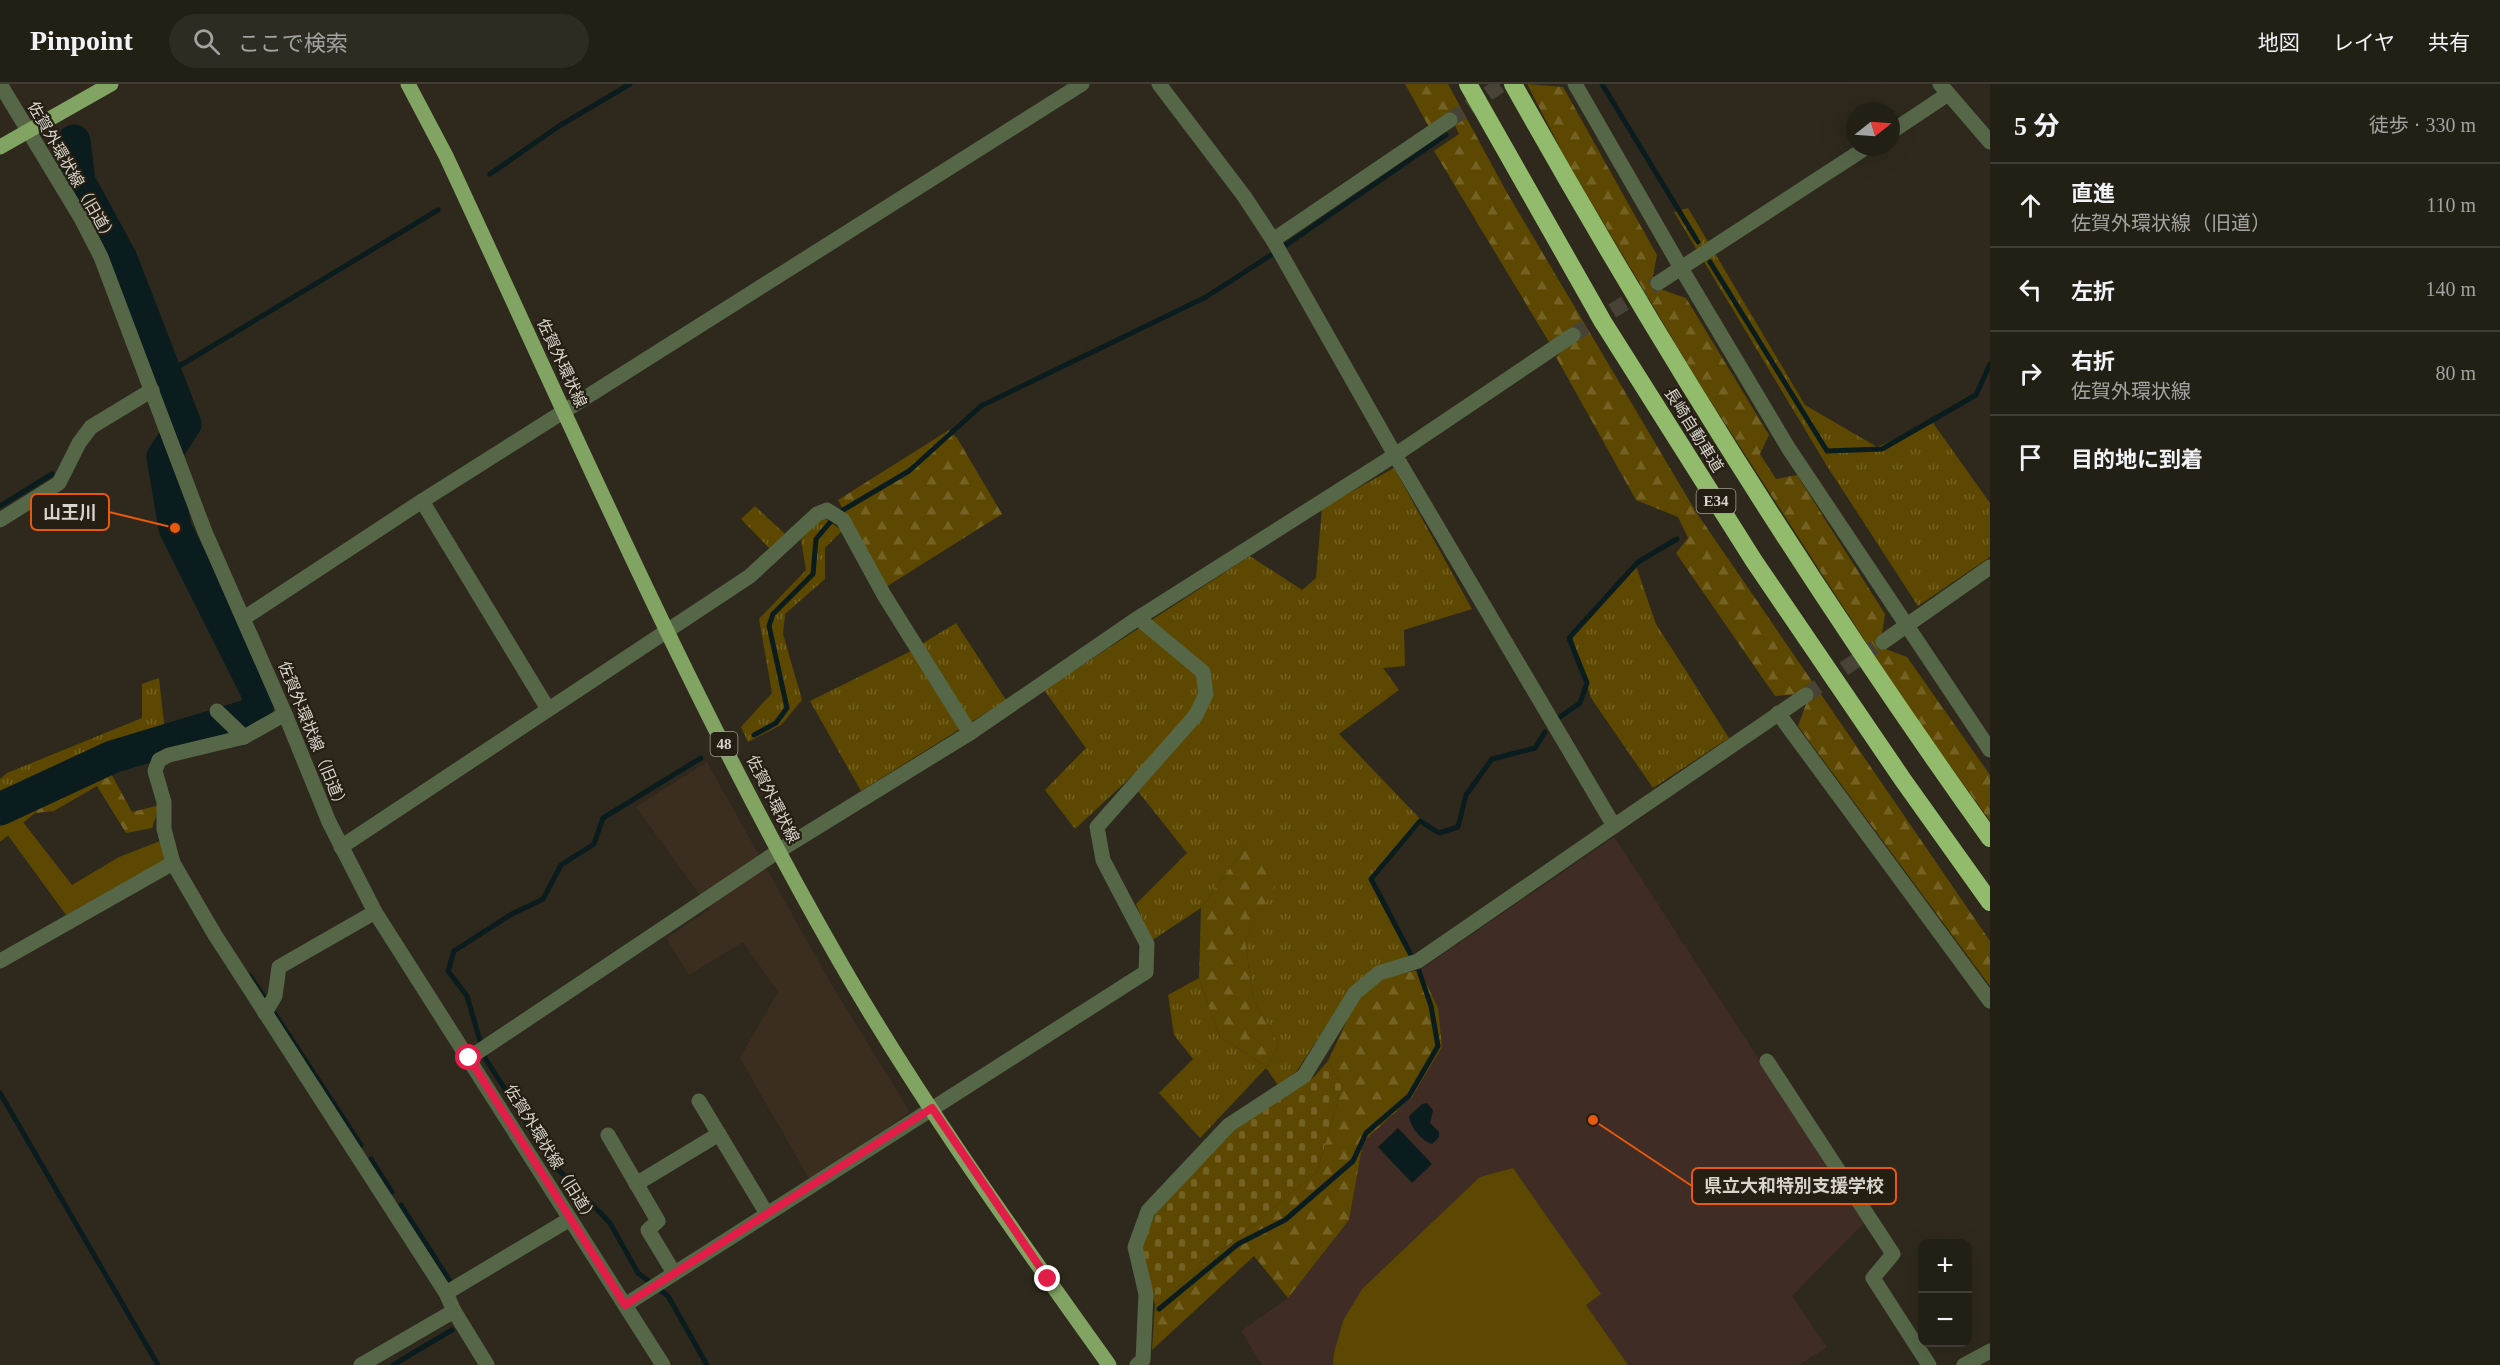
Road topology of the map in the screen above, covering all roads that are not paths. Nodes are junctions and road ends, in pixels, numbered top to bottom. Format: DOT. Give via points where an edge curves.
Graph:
graph roads {
  1 [pos="0,84"];
  2 [pos="111,84"];
  3 [pos="408,84"];
  4 [pos="1082,84"];
  5 [pos="1159,84"];
  6 [pos="1468,84"];
  7 [pos="1513,84"];
  8 [pos="1575,84"];
  9 [pos="1944,89"];
  10 [pos="1450,120"];
  11 [pos="1900,125"];
  12 [pos="27,130"];
  13 [pos="1990,142"];
  14 [pos="0,147"];
  15 [pos="1854,156"];
  16 [pos="1273,240"];
  17 [pos="1681,268"];
  18 [pos="1658,283"];
  19 [pos="1574,335"];
  20 [pos="152,390"];
  21 [pos="565,411"];
  22 [pos="1395,455"];
  23 [pos="422,501"];
  24 [pos="0,520"];
  25 [pos="1990,567"];
  26 [pos="244,618"];
  27 [pos="1138,618"];
  28 [pos="1906,626"];
  29 [pos="667,630"];
  30 [pos="1883,642"];
  31 [pos="1806,695"];
  32 [pos="548,709"];
  33 [pos="217,711"];
  34 [pos="1778,713"];
  35 [pos="285,714"];
  36 [pos="970,734"];
  37 [pos="244,737"];
  38 [pos="1990,750"];
  39 [pos="1614,826"];
  40 [pos="1990,838"];
  41 [pos="341,846"];
  42 [pos="780,850"];
  43 [pos="173,863"];
  44 [pos="1990,902"];
  45 [pos="375,912"];
  46 [pos="0,962"];
  47 [pos="1990,1001"];
  48 [pos="265,1012"];
  49 [pos="469,1058"];
  50 [pos="1767,1061"];
  51 [pos="699,1101"];
  52 [pos="932,1108"];
  53 [pos="719,1134"];
  54 [pos="608,1136"];
  55 [pos="636,1184"];
  56 [pos="767,1214"];
  57 [pos="570,1219"];
  58 [pos="669,1276"];
  59 [pos="446,1293"];
  60 [pos="625,1305"];
  61 [pos="454,1311"];
  62 [pos="1990,1351"];
  63 [pos="361,1365"];
  64 [pos="487,1365"];
  65 [pos="663,1365"];
  66 [pos="1109,1365"];
  67 [pos="1137,1365"];
  68 [pos="1929,1365"];
  69 [pos="1964,1365"];
  1 -- 12 [label="street, 佐賀外環状線（旧道）"];
  2 -- 12 [label="main road"];
  3 -- 21 [label="main road, 佐賀外環状線 / 48" via="446,156"];
  4 -- 21 [label="street"];
  5 -- 16 [label="street"];
  6 -- 44 [label="highway, 長崎自動車道 / E34" via="1603,322 1754,561"];
  7 -- 40 [label="highway, 長崎自動車道 / E34" via="1638,301 1787,541"];
  8 -- 17 [label="street"];
  9 -- 11 [label="street"];
  9 -- 13 [label="street"];
  10 -- 16 [label="street"];
  12 -- 14 [label="main road"];
  12 -- 20 [label="street, 佐賀外環状線（旧道）" via="101,257"];
  15 -- 17 [label="street"];
  16 -- 22 [label="street"];
  17 -- 18 [label="street"];
  17 -- 28 [label="street" via="1789,448"];
  19 -- 22 [label="street"];
  20 -- 24 [label="street" via="91,427 59,483"];
  20 -- 26 [label="street, 佐賀外環状線（旧道）" via="205,532"];
  21 -- 23 [label="street"];
  21 -- 29 [label="main road, 佐賀外環状線 / 48"];
  22 -- 27 [label="street"];
  22 -- 39 [label="street"];
  23 -- 26 [label="street"];
  23 -- 32 [label="street"];
  25 -- 28 [label="street"];
  26 -- 35 [label="street, 佐賀外環状線（旧道）"];
  27 -- 36 [label="street"];
  27 -- 52 [label="street" via="1203,672 1206,694 1196,715 1097,827 1103,860 1147,944 1146,972"];
  28 -- 30 [label="street"];
  28 -- 38 [label="street"];
  29 -- 32 [label="street"];
  29 -- 36 [label="street" via="750,576 827,510 843,520 884,595"];
  29 -- 42 [label="main road, 佐賀外環状線 / 48"];
  31 -- 34 [label="street"];
  32 -- 41 [label="street"];
  33 -- 37 [label="street"];
  34 -- 39 [label="street"];
  34 -- 47 [label="street"];
  35 -- 37 [label="street"];
  35 -- 41 [label="street, 佐賀外環状線（旧道）"];
  36 -- 42 [label="street"];
  37 -- 43 [label="street" via="159,760 155,771"];
  39 -- 67 [label="street" via="1418,961 1379,973 1355,993 1304,1076 1229,1125 1148,1211 1135,1247 1146,1294 1143,1360"];
  41 -- 45 [label="street, 佐賀外環状線（旧道）"];
  42 -- 49 [label="street"];
  42 -- 52 [label="main road, 佐賀外環状線 / 48" via="836,955"];
  43 -- 46 [label="street"];
  43 -- 48 [label="street"];
  45 -- 48 [label="street" via="279,967 274,996"];
  45 -- 49 [label="street, 佐賀外環状線（旧道）"];
  48 -- 59 [label="street"];
  49 -- 57 [label="street, 佐賀外環状線（旧道）"];
  50 -- 68 [label="street" via="1893,1254 1873,1278"];
  51 -- 53 [label="street"];
  52 -- 56 [label="street"];
  52 -- 66 [label="main road, 佐賀外環状線 / 48"];
  53 -- 55 [label="street"];
  53 -- 56 [label="street"];
  54 -- 55 [label="street"];
  55 -- 58 [label="street" via="658,1221 648,1230"];
  56 -- 58 [label="street"];
  57 -- 59 [label="street"];
  57 -- 60 [label="street, 佐賀外環状線（旧道）"];
  58 -- 60 [label="street"];
  59 -- 61 [label="street"];
  60 -- 65 [label="street, 佐賀外環状線（旧道）"];
  61 -- 63 [label="street"];
  61 -- 64 [label="street"];
  62 -- 69 [label="street"];
}
